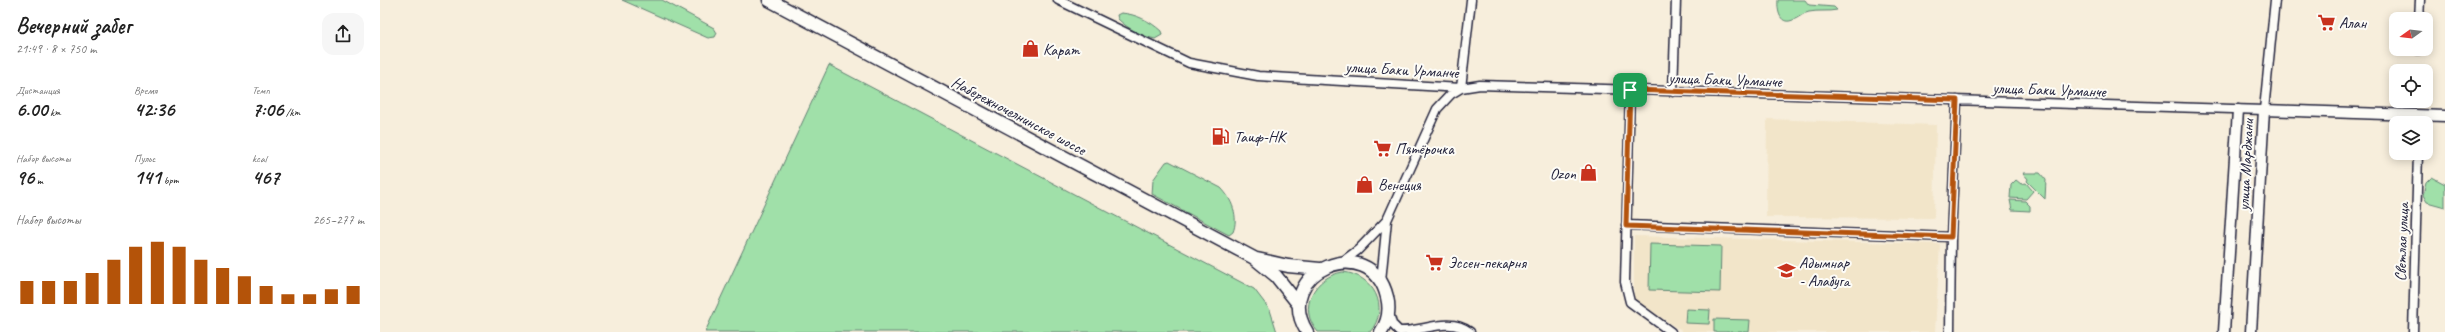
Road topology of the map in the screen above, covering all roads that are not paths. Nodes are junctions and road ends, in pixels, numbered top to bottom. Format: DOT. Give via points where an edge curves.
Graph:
graph roads {
  1 [pos="769,0"];
  2 [pos="1058,0"];
  3 [pos="1471,0"];
  4 [pos="1676,0"];
  5 [pos="2275,0"];
  6 [pos="2420,0"];
  7 [pos="2419,12"];
  8 [pos="1461,88"];
  9 [pos="1630,90"];
  10 [pos="1673,92"];
  11 [pos="1957,100"];
  12 [pos="2238,110"];
  13 [pos="2264,110"];
  14 [pos="2445,116"];
  15 [pos="2389,117"];
  16 [pos="2433,117"];
  17 [pos="2418,160"];
  18 [pos="1387,220"];
  19 [pos="1626,226"];
  20 [pos="1951,237"];
  21 [pos="1254,258"];
  22 [pos="1342,262"];
  23 [pos="1320,269"];
  24 [pos="1381,281"];
  25 [pos="1388,302"];
  26 [pos="1299,305"];
  27 [pos="1302,326"];
  28 [pos="1307,332"];
  29 [pos="1381,332"];
  30 [pos="1401,332"];
  31 [pos="1470,332"];
  32 [pos="1671,332"];
  33 [pos="1950,332"];
  34 [pos="2224,332"];
  35 [pos="2250,332"];
  36 [pos="2413,332"];
  1 -- 21 [label="main road, Набережночелнинское шоссе"];
  2 -- 8 [label="street, улица Баки Урманче" via="1189,63 1258,76"];
  3 -- 8 [label="street"];
  4 -- 10 [label="street"];
  5 -- 13 [label="street, улица Марджани"];
  6 -- 7 [label="street"];
  8 -- 9 [label="street, улица Баки Урманче" via="1480,85"];
  8 -- 18 [label="street" via="1450,94 1437,109"];
  9 -- 10 [label="street, улица Баки Урманче"];
  9 -- 19 [label="street"];
  10 -- 11 [label="street, улица Баки Урманче"];
  11 -- 12 [label="street, улица Баки Урманче"];
  11 -- 20 [label="street"];
  12 -- 13 [label="street, улица Баки Урманче"];
  12 -- 34 [label="street, улица Марджани"];
  13 -- 15 [label="street"];
  13 -- 35 [label="street, улица Марджани"];
  14 -- 16 [label="street"];
  17 -- 36 [label="street, Светлая улица"];
  18 -- 22 [label="street" via="1358,250"];
  18 -- 24 [label="street"];
  19 -- 20 [label="street"];
  19 -- 32 [label="street" via="1625,282 1630,302"];
  20 -- 33 [label="street"];
  21 -- 23 [label="main road, Набережночелнинское шоссе" via="1288,266"];
  21 -- 26 [label="main road, Набережночелнинское шоссе" via="1276,276"];
  22 -- 23 [label="main road"];
  22 -- 24 [label="main road" via="1364,267"];
  23 -- 26 [label="main road" via="1305,284"];
  24 -- 25 [label="main road"];
  25 -- 29 [label="main road" via="1386,321"];
  25 -- 30 [label="street" via="1392,324"];
  26 -- 27 [label="main road"];
  27 -- 28 [label="main road"];
  30 -- 31 [label="street" via="1448,324 1462,326"];
}
